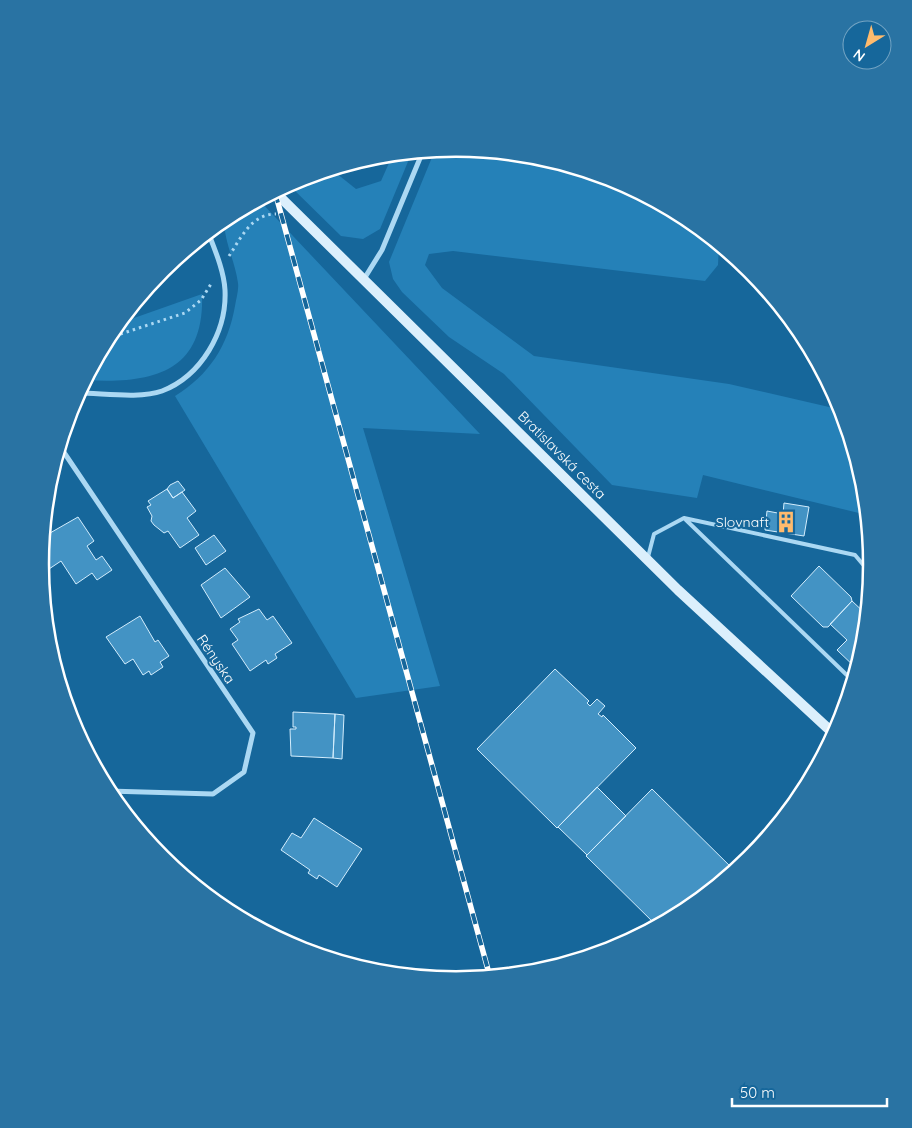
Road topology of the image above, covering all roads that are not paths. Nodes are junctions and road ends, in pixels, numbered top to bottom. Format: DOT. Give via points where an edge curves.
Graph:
graph roads {
  1 [pos="420,159"];
  2 [pos="280,197"];
  3 [pos="210,239"];
  4 [pos="364,279"];
  5 [pos="87,393"];
  6 [pos="65,452"];
  7 [pos="684,518"];
  8 [pos="648,559"];
  9 [pos="863,565"];
  10 [pos="847,675"];
  11 [pos="828,728"];
  12 [pos="118,791"];
  1 -- 4 [label="street" via="382,250"];
  2 -- 4 [label="street, Bratislavská cesta"];
  3 -- 5 [label="street" via="225,291 223,313 206,357 187,377 161,391"];
  4 -- 8 [label="street, Bratislavská cesta"];
  6 -- 12 [label="street, Rényska" via="253,733 244,772 212,794"];
  7 -- 8 [label="lane" via="654,534"];
  7 -- 9 [label="lane" via="855,556"];
  7 -- 10 [label="lane"];
  8 -- 11 [label="street, Bratislavská cesta"];
}
